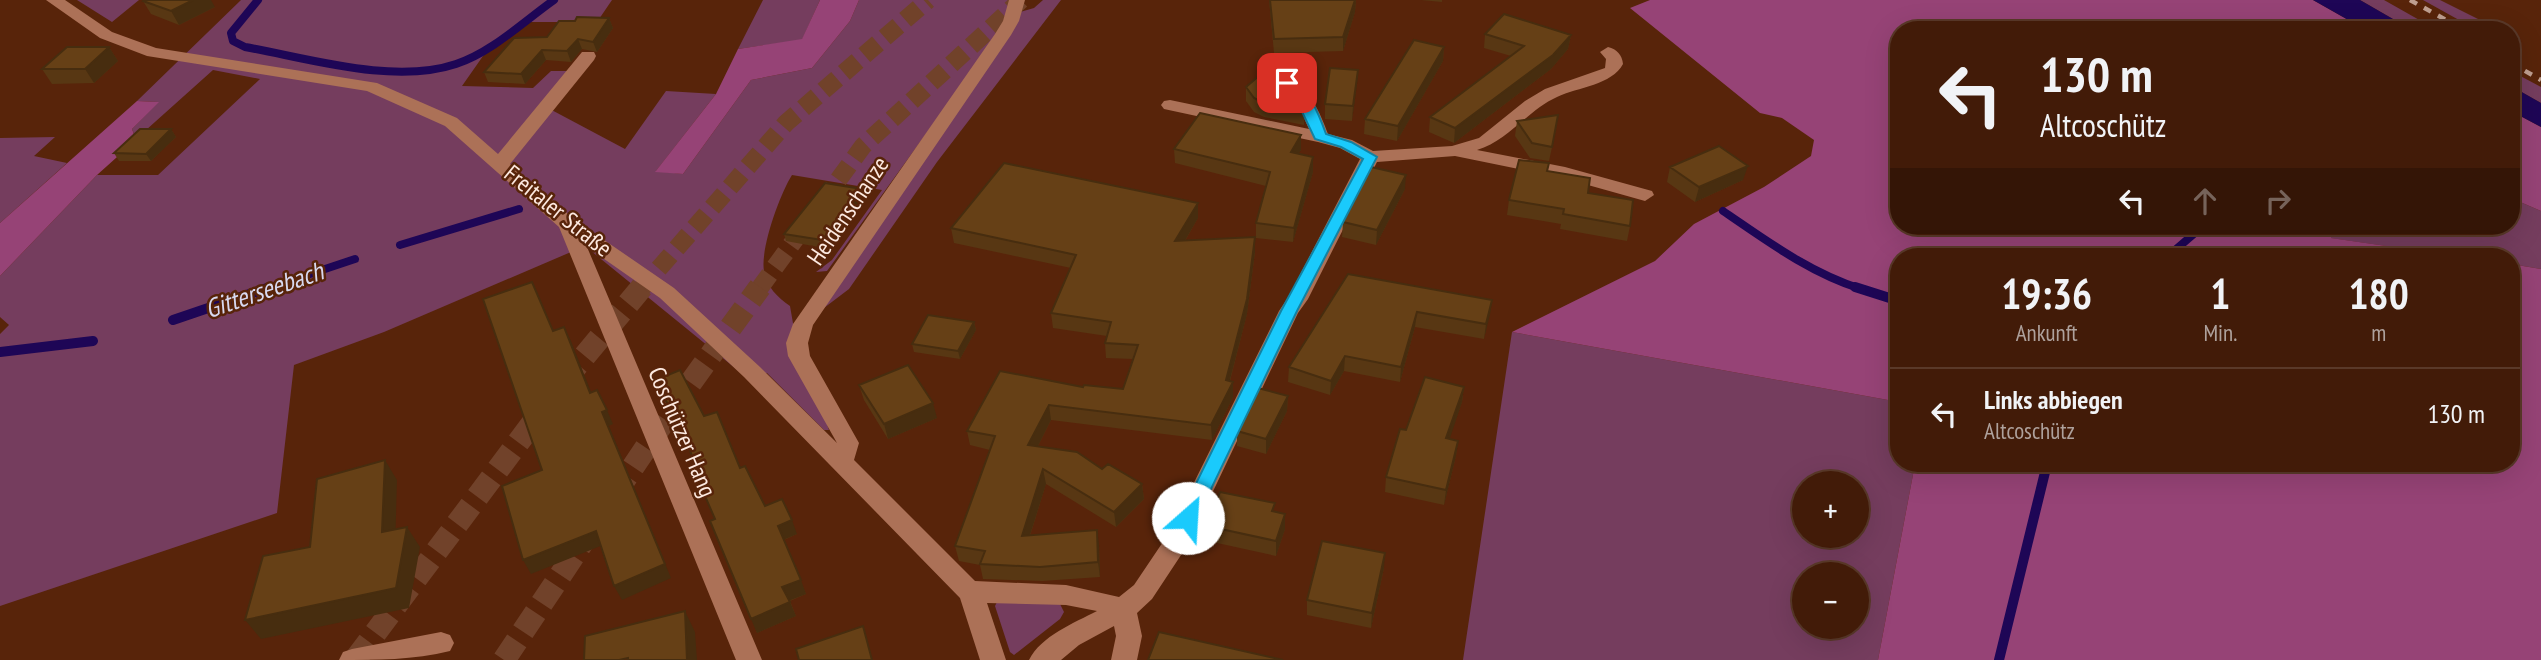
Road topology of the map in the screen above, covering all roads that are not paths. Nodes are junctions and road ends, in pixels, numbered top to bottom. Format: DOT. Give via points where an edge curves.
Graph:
graph roads {
  1 [pos="54,0"];
  2 [pos="1017,0"];
  3 [pos="1608,52"];
  4 [pos="588,56"];
  5 [pos="1287,83"];
  6 [pos="1170,105"];
  7 [pos="1320,136"];
  8 [pos="1455,151"];
  9 [pos="1370,157"];
  10 [pos="499,165"];
  11 [pos="1645,195"];
  12 [pos="568,224"];
  13 [pos="842,462"];
  14 [pos="969,591"];
  15 [pos="1123,609"];
  16 [pos="441,643"];
  17 [pos="352,660"];
  18 [pos="749,660"];
  19 [pos="993,660"];
  20 [pos="1042,660"];
  21 [pos="1124,660"];
  1 -- 10 [label="street, Freitaler Straße" via="106,35 153,52 371,87 451,122"];
  2 -- 13 [label="street, Heidenschanze" via="1003,34 803,324 797,343 799,356 848,443"];
  3 -- 8 [label="street" via="1615,58 1611,71 1551,93 1485,142"];
  4 -- 10 [label="street"];
  5 -- 7 [label="street" via="1303,99"];
  6 -- 7 [label="street"];
  7 -- 9 [label="street"];
  8 -- 9 [label="street"];
  8 -- 11 [label="street"];
  9 -- 15 [label="street" via="1178,539 1143,592"];
  10 -- 12 [label="street, Freitaler Straße"];
  12 -- 13 [label="street, Freitaler Straße" via="667,293"];
  12 -- 18 [label="street, Coschützer Hang"];
  13 -- 14 [label="street, Freitaler Straße"];
  14 -- 15 [label="street" via="1069,593"];
  14 -- 19 [label="street"];
  15 -- 20 [label="street" via="1070,637"];
  15 -- 21 [label="street" via="1129,636"];
  16 -- 17 [label="street"];
}
